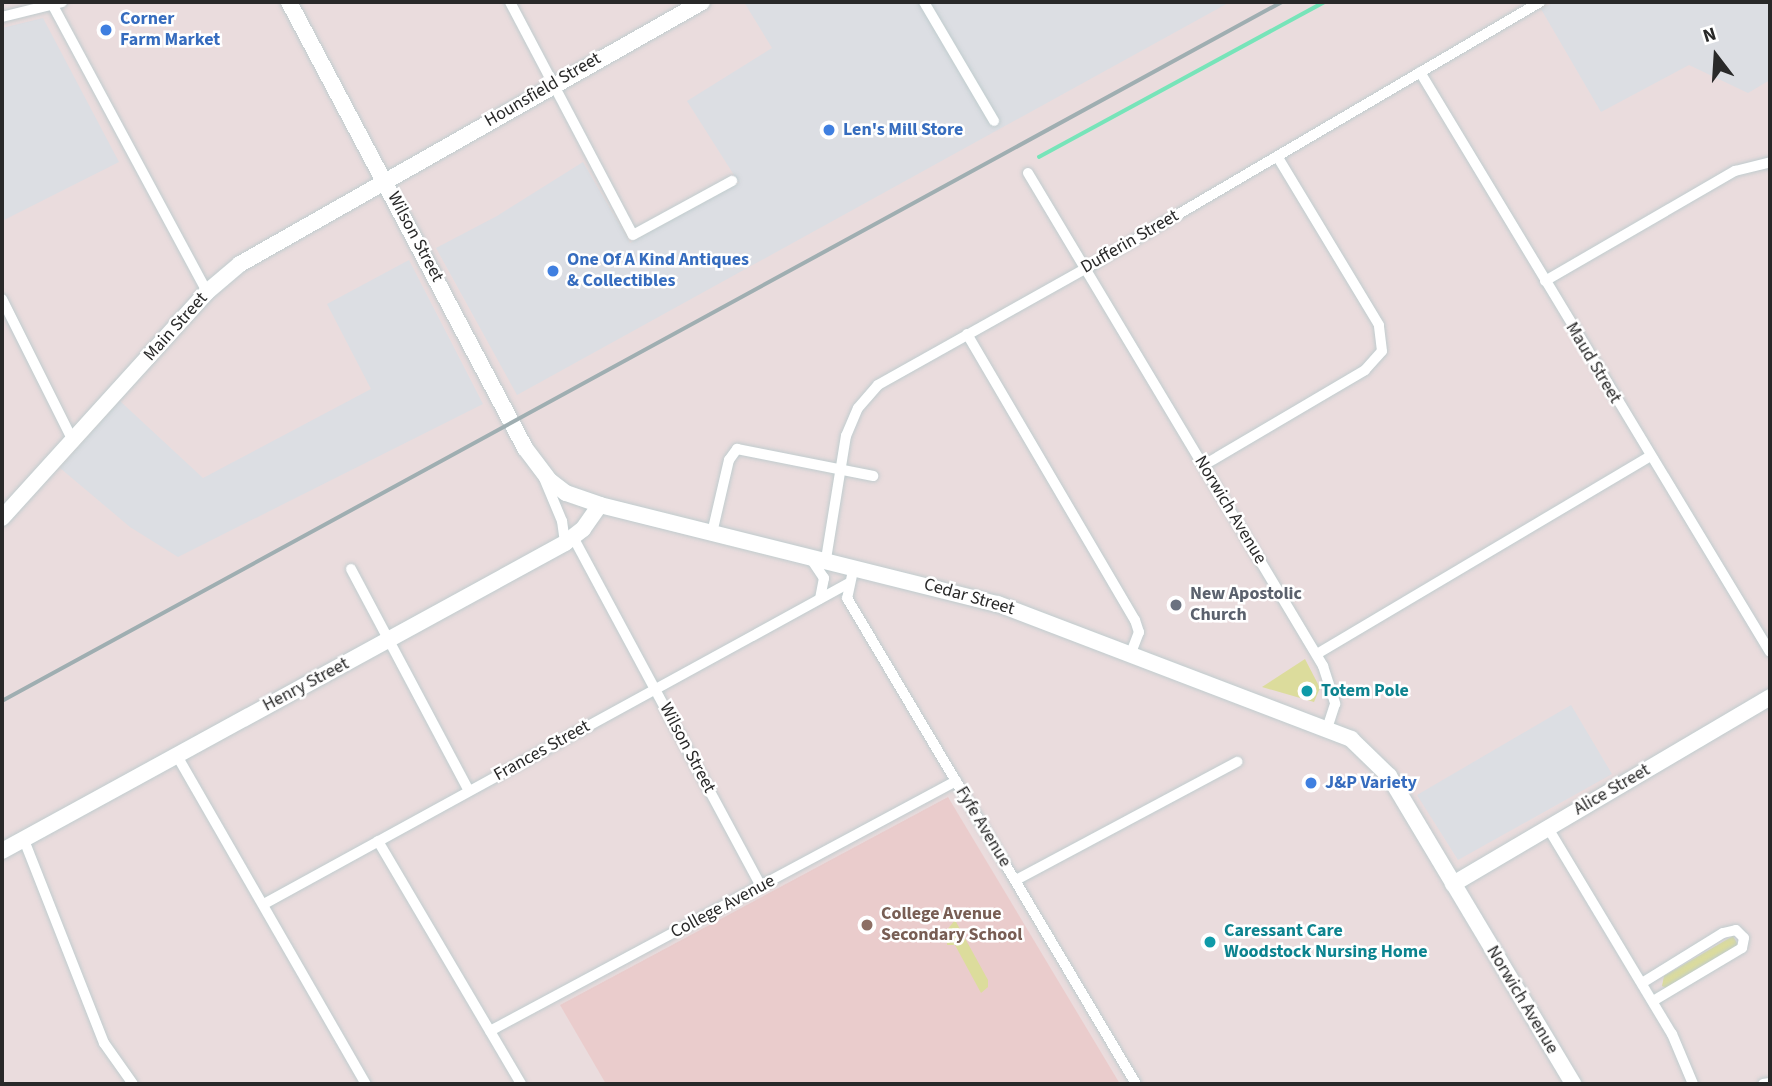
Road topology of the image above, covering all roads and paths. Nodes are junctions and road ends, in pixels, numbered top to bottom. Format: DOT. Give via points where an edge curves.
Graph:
graph roads {
  1 [pos="289,2"];
  2 [pos="510,2"];
  3 [pos="702,2"];
  4 [pos="924,2"];
  5 [pos="1540,2"];
  6 [pos="55,3"];
  7 [pos="2,17"];
  8 [pos="1420,72"];
  9 [pos="554,85"];
  10 [pos="995,121"];
  11 [pos="1277,156"];
  12 [pos="1770,162"];
  13 [pos="1028,173"];
  14 [pos="385,179"];
  15 [pos="732,181"];
  16 [pos="1085,269"];
  17 [pos="1545,281"];
  18 [pos="207,292"];
  19 [pos="2,299"];
  20 [pos="967,334"];
  21 [pos="73,441"];
  22 [pos="1649,457"];
  23 [pos="1204,465"];
  24 [pos="840,469"];
  25 [pos="541,473"];
  26 [pos="873,476"];
  27 [pos="600,505"];
  28 [pos="2,518"];
  29 [pos="712,533"];
  30 [pos="569,540"];
  31 [pos="809,556"];
  32 [pos="826,559"];
  33 [pos="854,566"];
  34 [pos="351,569"];
  35 [pos="849,583"];
  36 [pos="820,599"];
  37 [pos="389,640"];
  38 [pos="1770,652"];
  39 [pos="1131,653"];
  40 [pos="1317,654"];
  41 [pos="655,689"];
  42 [pos="1770,697"];
  43 [pos="1327,728"];
  44 [pos="176,754"];
  45 [pos="1237,762"];
  46 [pos="956,781"];
  47 [pos="469,791"];
  48 [pos="1548,828"];
  49 [pos="24,840"];
  50 [pos="377,841"];
  51 [pos="2,852"];
  52 [pos="1016,880"];
  53 [pos="1453,884"];
  54 [pos="761,886"];
  55 [pos="264,904"];
  56 [pos="1642,982"];
  57 [pos="1653,1001"];
  58 [pos="490,1031"];
  59 [pos="1770,1083"];
  60 [pos="133,1084"];
  61 [pos="366,1084"];
  62 [pos="521,1084"];
  63 [pos="1136,1084"];
  64 [pos="1573,1084"];
  65 [pos="1693,1084"];
  66 [pos="1763,1084"];
  1 -- 14 [label="main road, Wilson Street"];
  2 -- 9 [label="street"];
  3 -- 9 [label="main road, Hounsfield Street"];
  4 -- 10 [label="street"];
  5 -- 8 [label="street, Dufferin Street"];
  6 -- 7 [label="street"];
  6 -- 18 [label="street"];
  8 -- 11 [label="street, Dufferin Street"];
  8 -- 17 [label="street, Maud Street"];
  9 -- 14 [label="main road, Hounsfield Street"];
  9 -- 15 [label="street" via="633,235"];
  11 -- 16 [label="street, Dufferin Street"];
  11 -- 23 [label="street" via="1379,325 1382,351 1365,370"];
  12 -- 17 [label="street" via="1727,175"];
  13 -- 16 [label="street, Norwich Avenue"];
  14 -- 18 [label="main road, Main Street" via="278,239"];
  14 -- 25 [label="main road, Wilson Street"];
  16 -- 20 [label="street, Dufferin Street"];
  16 -- 23 [label="street, Norwich Avenue"];
  17 -- 22 [label="street, Maud Street"];
  18 -- 21 [label="main road, Main Street"];
  19 -- 21 [label="street"];
  20 -- 24 [label="street, Dufferin Street" via="872,392 851,421"];
  20 -- 39 [label="street" via="1135,620 1139,632"];
  21 -- 28 [label="main road, Main Street"];
  22 -- 38 [label="street, Maud Street"];
  22 -- 40 [label="street"];
  23 -- 40 [label="street, Norwich Avenue"];
  24 -- 26 [label="street"];
  24 -- 29 [label="street" via="737,449 729,460"];
  24 -- 32 [label="street, Dufferin Street"];
  25 -- 27 [label="main road, Wilson Street" via="566,493"];
  25 -- 30 [label="street, Wilson Street"];
  27 -- 29 [label="main road, Cedar Street"];
  27 -- 30 [label="main road, Henry Street"];
  29 -- 31 [label="main road, Cedar Street"];
  30 -- 37 [label="main road, Henry Street"];
  30 -- 41 [label="street, Wilson Street"];
  31 -- 32 [label="main road, Cedar Street"];
  31 -- 36 [label="street" via="824,580"];
  32 -- 33 [label="main road, Cedar Street"];
  33 -- 35 [label="street"];
  33 -- 39 [label="main road, Cedar Street" via="998,604"];
  34 -- 37 [label="street"];
  35 -- 36 [label="street, Frances Street"];
  35 -- 46 [label="street, Fyfe Avenue" via="847,598"];
  36 -- 41 [label="street, Frances Street"];
  37 -- 44 [label="main road, Henry Street"];
  37 -- 47 [label="street"];
  39 -- 43 [label="main road, Cedar Street"];
  40 -- 43 [label="street, Norwich Avenue" via="1334,694 1335,710"];
  41 -- 47 [label="street, Frances Street"];
  41 -- 54 [label="street, Wilson Street"];
  42 -- 48 [label="main road, Alice Street"];
  43 -- 53 [label="main road, Norwich Avenue" via="1356,743 1380,764"];
  44 -- 49 [label="main road, Henry Street"];
  44 -- 55 [label="street"];
  45 -- 52 [label="street"];
  46 -- 52 [label="street, Fyfe Avenue"];
  46 -- 54 [label="street, College Avenue"];
  47 -- 50 [label="street, Frances Street"];
  48 -- 53 [label="main road, Alice Street"];
  48 -- 56 [label="street"];
  49 -- 51 [label="main road, Henry Street"];
  49 -- 60 [label="street" via="103,1040"];
  50 -- 55 [label="street, Frances Street"];
  50 -- 58 [label="street"];
  52 -- 63 [label="street, Fyfe Avenue"];
  53 -- 64 [label="main road, Norwich Avenue"];
  54 -- 58 [label="street, College Avenue"];
  55 -- 61 [label="street"];
  56 -- 57 [label="street"];
  56 -- 57 [label="street" via="1723,934 1736,930 1744,938 1739,950"];
  57 -- 65 [label="street" via="1682,1052"];
  58 -- 62 [label="street"];
  59 -- 66 [label="street"];
}
